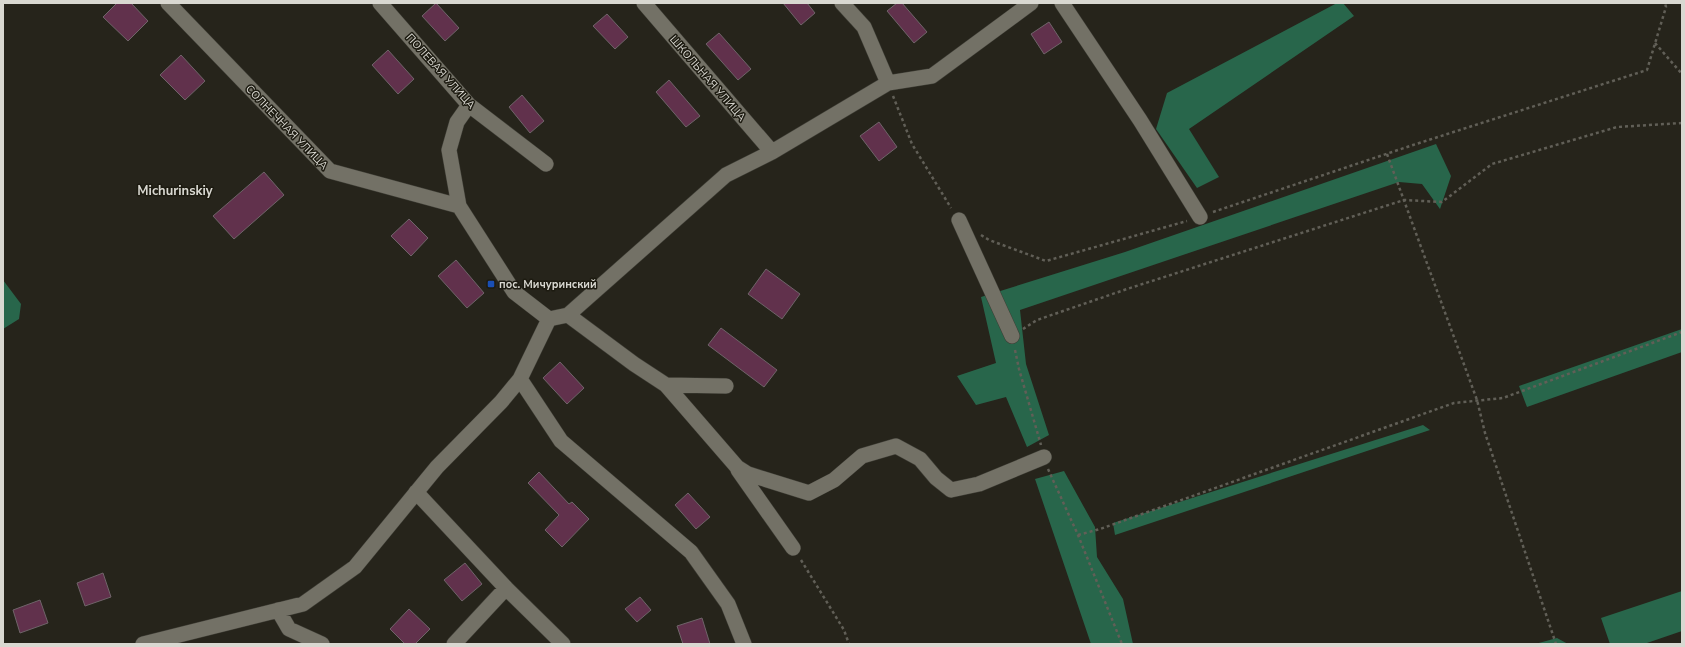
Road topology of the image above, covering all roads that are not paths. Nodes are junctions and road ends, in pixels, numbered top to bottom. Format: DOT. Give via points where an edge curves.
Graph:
graph roads {
  1 [pos="168,3"];
  2 [pos="380,3"];
  3 [pos="644,3"];
  4 [pos="842,3"];
  5 [pos="1031,3"];
  6 [pos="1062,3"];
  7 [pos="888,83"];
  8 [pos="469,105"];
  9 [pos="772,152"];
  10 [pos="546,164"];
  11 [pos="459,206"];
  12 [pos="1200,217"];
  13 [pos="959,220"];
  14 [pos="568,315"];
  15 [pos="549,319"];
  16 [pos="1012,336"];
  17 [pos="520,379"];
  18 [pos="666,385"];
  19 [pos="726,386"];
  20 [pos="1044,457"];
  21 [pos="736,467"];
  22 [pos="416,492"];
  23 [pos="793,548"];
  24 [pos="506,588"];
  25 [pos="278,610"];
  26 [pos="143,644"];
  27 [pos="322,644"];
  28 [pos="454,644"];
  29 [pos="563,644"];
  30 [pos="744,644"];
  1 -- 11 [label="street, СОЛНЕЧНАЯ УЛИЦА" via="330,171"];
  2 -- 8 [label="street, ПОЛЕВАЯ УЛИЦА"];
  3 -- 9 [label="street, ШКОЛЬНАЯ УЛИЦА"];
  4 -- 7 [label="street" via="864,27"];
  5 -- 7 [label="street" via="932,76"];
  6 -- 12 [label="street" via="1140,120"];
  7 -- 9 [label="street"];
  8 -- 10 [label="street, ПОЛЕВАЯ УЛИЦА"];
  8 -- 11 [label="street" via="457,122 449,150"];
  9 -- 14 [label="street" via="726,175"];
  11 -- 15 [label="street" via="514,292"];
  13 -- 16 [label="street"];
  14 -- 15 [label="street"];
  14 -- 18 [label="street"];
  15 -- 17 [label="street"];
  17 -- 22 [label="street" via="501,402 436,467"];
  17 -- 30 [label="street" via="561,441 691,552 728,604"];
  18 -- 19 [label="street"];
  18 -- 21 [label="street"];
  20 -- 21 [label="street" via="979,484 951,490 936,478 920,459 896,446 862,456 834,480 809,493 748,474"];
  21 -- 23 [label="street"];
  22 -- 24 [label="street"];
  22 -- 25 [label="street" via="355,567 303,604"];
  24 -- 28 [label="street"];
  24 -- 29 [label="street"];
  25 -- 26 [label="street"];
  25 -- 27 [label="street" via="289,629"];
}
